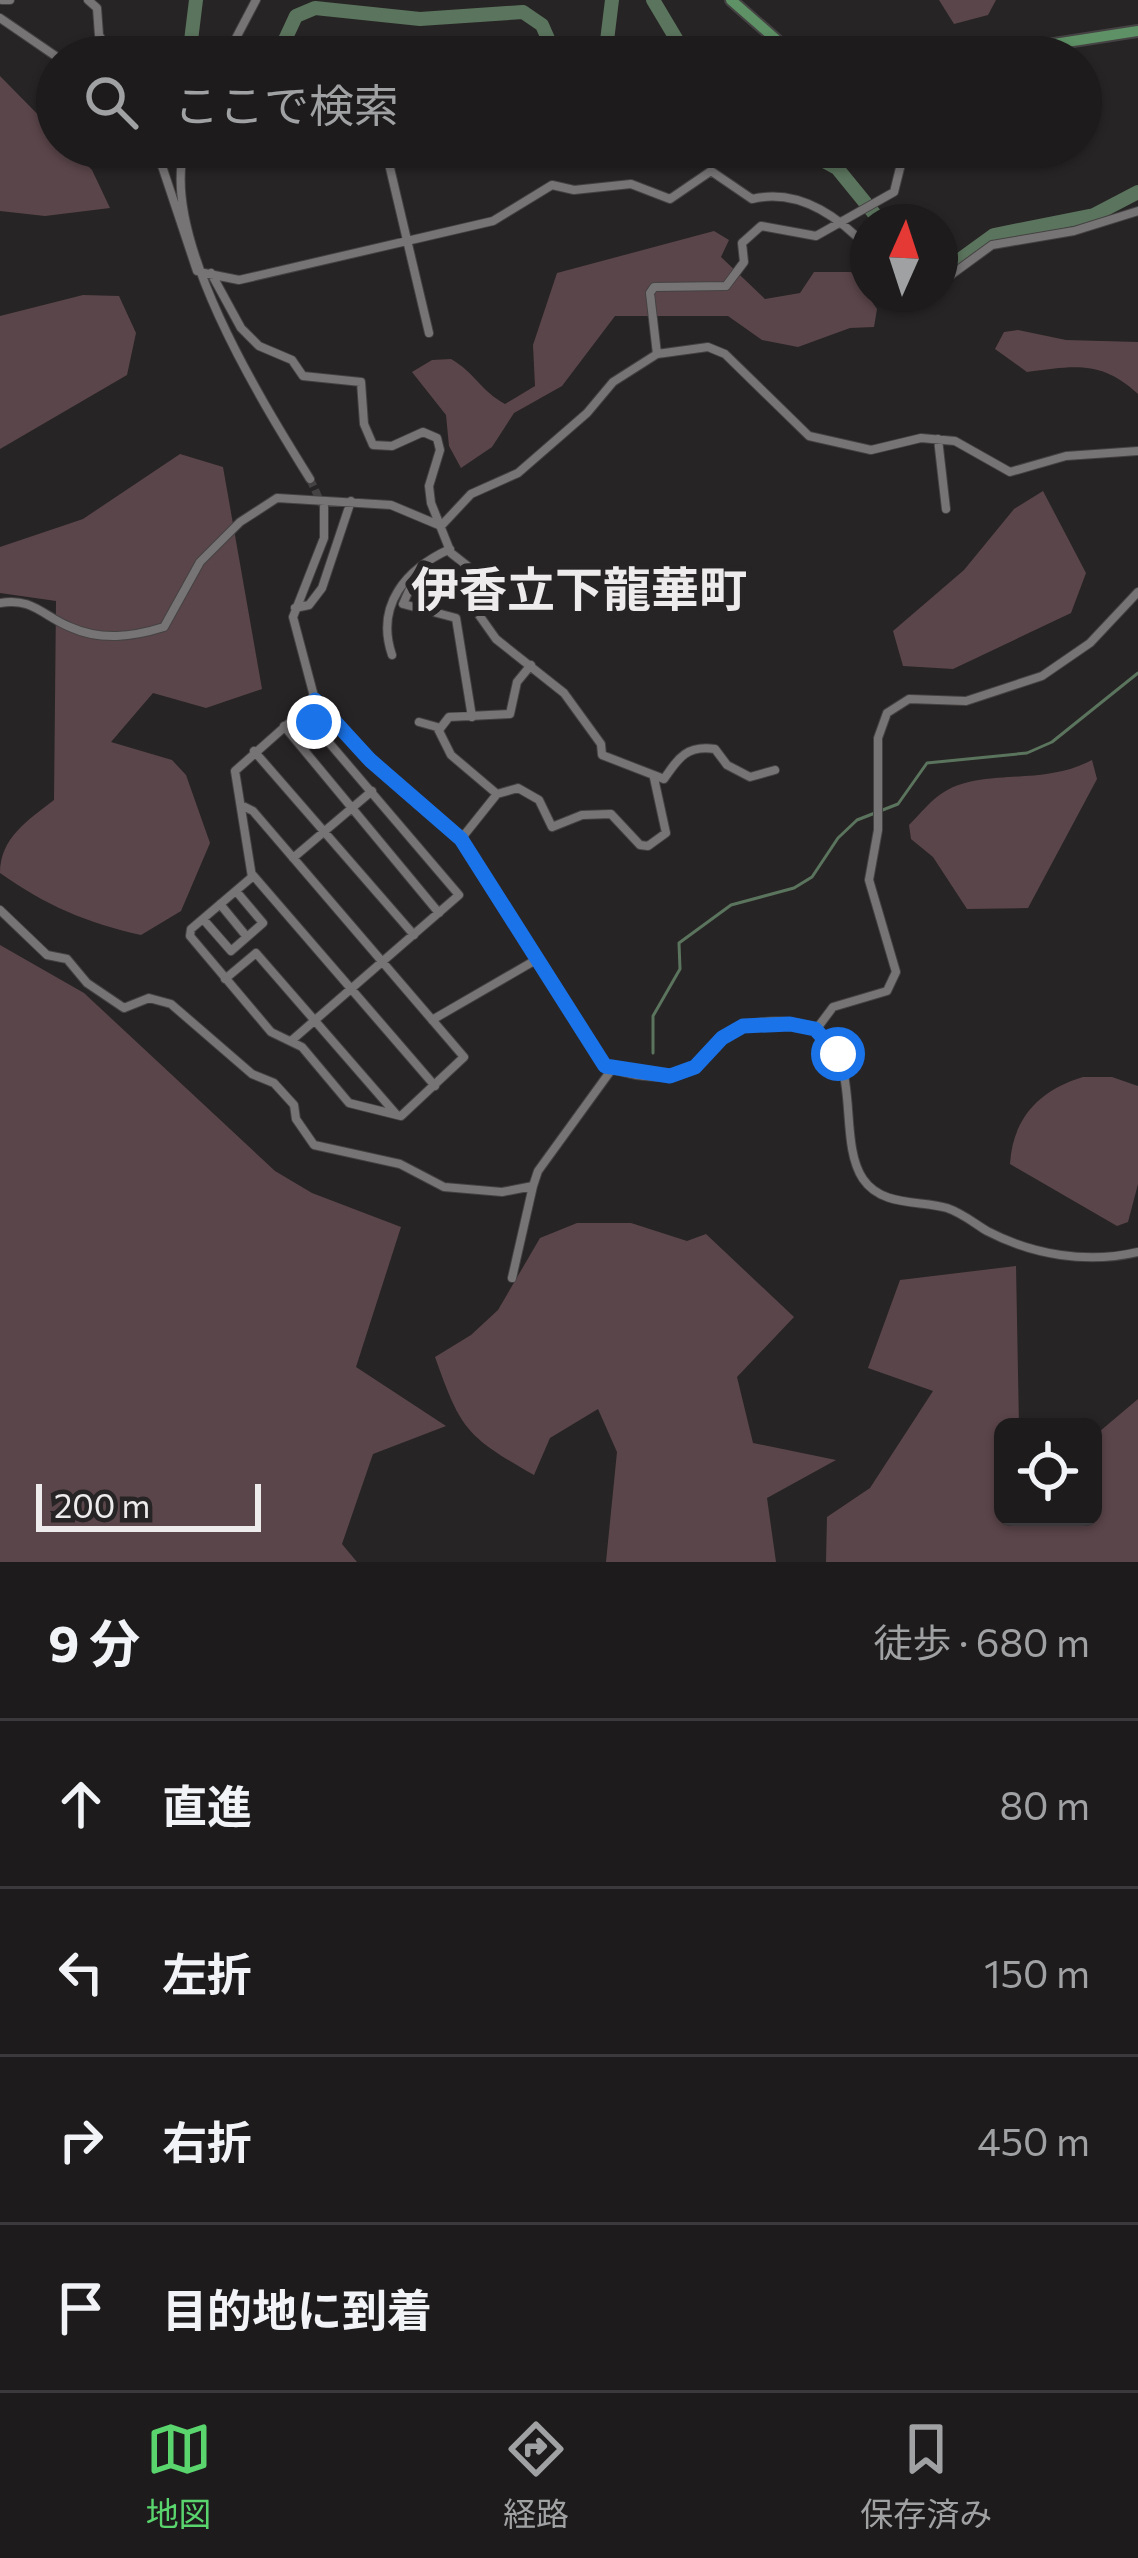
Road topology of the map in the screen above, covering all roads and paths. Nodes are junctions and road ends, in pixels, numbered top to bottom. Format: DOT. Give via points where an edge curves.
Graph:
graph roads {
  1 [pos="88,0"];
  2 [pos="256,0"];
  3 [pos="731,0"];
  4 [pos="0,18"];
  5 [pos="1138,31"];
  6 [pos="99,36"];
  7 [pos="237,36"];
  8 [pos="772,36"];
  9 [pos="1102,37"];
  10 [pos="36,43"];
  11 [pos="163,168"];
  12 [pos="183,168"];
  13 [pos="390,168"];
  14 [pos="900,168"];
  15 [pos="1138,211"];
  16 [pos="842,223"];
  17 [pos="850,231"];
  18 [pos="406,242"];
  19 [pos="958,270"];
  20 [pos="204,273"];
  21 [pos="429,333"];
  22 [pos="657,354"];
  23 [pos="938,439"];
  24 [pos="1138,452"];
  25 [pos="310,478"];
  26 [pos="351,501"];
  27 [pos="323,507"];
  28 [pos="946,508"];
  29 [pos="441,526"];
  30 [pos="450,549"];
  31 [pos="419,568"];
  32 [pos="1138,592"];
  33 [pos="0,603"];
  34 [pos="295,608"];
  35 [pos="392,655"];
  36 [pos="531,665"];
  37 [pos="315,700"];
  38 [pos="302,711"];
  39 [pos="472,717"];
  40 [pos="419,722"];
  41 [pos="284,726"];
  42 [pos="439,730"];
  43 [pos="254,751"];
  44 [pos="775,770"];
  45 [pos="654,778"];
  46 [pos="372,791"];
  47 [pos="497,794"];
  48 [pos="241,805"];
  49 [pos="354,807"];
  50 [pos="324,832"];
  51 [pos="461,839"];
  52 [pos="293,858"];
  53 [pos="252,874"];
  54 [pos="236,891"];
  55 [pos="220,904"];
  56 [pos="0,910"];
  57 [pos="439,913"];
  58 [pos="203,919"];
  59 [pos="414,934"];
  60 [pos="247,937"];
  61 [pos="534,961"];
  62 [pos="382,962"];
  63 [pos="225,979"];
  64 [pos="352,989"];
  65 [pos="432,1020"];
  66 [pos="315,1021"];
  67 [pos="818,1027"];
  68 [pos="291,1041"];
  69 [pos="612,1069"];
  70 [pos="435,1086"];
  71 [pos="397,1115"];
  72 [pos="533,1186"];
  73 [pos="1138,1252"];
  74 [pos="512,1278"];
  1 -- 6 [label="street" via="97,8"];
  2 -- 7 [label="street"];
  3 -- 8 [label="main road"];
  4 -- 10 [label="street"];
  5 -- 9 [label="main road"];
  11 -- 20 [label="street"];
  12 -- 20 [label="street"];
  13 -- 18 [label="street"];
  14 -- 16 [label="street" via="888,199"];
  15 -- 19 [label="street" via="992,245"];
  16 -- 17 [label="street"];
  16 -- 18 [label="street" via="787,194 752,200 711,171 670,199 631,184 552,185 493,220"];
  16 -- 22 [label="street" via="816,236 761,226 742,243 744,262 726,286 654,286"];
  18 -- 20 [label="street" via="238,280"];
  18 -- 21 [label="street"];
  20 -- 25 [label="street" via="249,380"];
  20 -- 29 [label="street" via="259,346 292,360 303,376 362,382 373,445 422,432 437,438 429,492"];
  22 -- 23 [label="street" via="708,347 725,354 809,436 871,450"];
  22 -- 29 [label="street" via="614,382 518,472 471,494"];
  23 -- 24 [label="street" via="971,446 1010,472 1066,456"];
  23 -- 28 [label="street"];
  26 -- 29 [label="street" via="391,505"];
  26 -- 33 [label="street" via="291,496 263,506 200,562 172,620 153,630 102,637 30,603"];
  26 -- 34 [label="street" via="316,600"];
  27 -- 34 [label="street" via="324,538"];
  29 -- 30 [label="street"];
  30 -- 31 [label="street"];
  30 -- 36 [label="street" via="470,568 483,622"];
  31 -- 35 [label="street" via="392,597"];
  31 -- 39 [label="street" via="403,604 456,618"];
  32 -- 67 [label="street" via="1090,643 1042,676 966,701 909,699 887,713 878,738 878,830 868,880 896,972 887,991 833,1007"];
  34 -- 37 [label="street"];
  36 -- 39 [label="street" via="517,682 510,714"];
  36 -- 45 [label="street" via="564,693 602,755"];
  37 -- 38 [label="street"];
  37 -- 51 [label="street"];
  38 -- 41 [label="street"];
  38 -- 46 [label="street"];
  39 -- 42 [label="street" via="448,717"];
  40 -- 42 [label="street"];
  41 -- 43 [label="street"];
  41 -- 49 [label="street"];
  42 -- 47 [label="street" via="451,754"];
  43 -- 48 [label="street" via="235,771"];
  43 -- 50 [label="street"];
  44 -- 45 [label="street" via="750,777 715,749 697,746"];
  45 -- 47 [label="street" via="666,833 648,846 611,814 552,827 529,791"];
  46 -- 49 [label="street"];
  46 -- 57 [label="street" via="459,895"];
  47 -- 51 [label="street"];
  48 -- 52 [label="street"];
  48 -- 53 [label="street"];
  49 -- 50 [label="street"];
  49 -- 57 [label="street"];
  50 -- 52 [label="street"];
  50 -- 59 [label="street"];
  51 -- 61 [label="street"];
  52 -- 62 [label="street"];
  53 -- 54 [label="street"];
  53 -- 64 [label="street"];
  54 -- 55 [label="street"];
  54 -- 60 [label="street" via="263,923"];
  55 -- 58 [label="street"];
  55 -- 60 [label="street"];
  56 -- 72 [label="street" via="114,1003 171,1004 252,1074 274,1083 314,1145 400,1164 444,1187"];
  57 -- 59 [label="street"];
  58 -- 60 [label="street" via="231,951"];
  58 -- 63 [label="street" via="190,936"];
  59 -- 62 [label="street"];
  61 -- 65 [label="street"];
  61 -- 69 [label="street"];
  62 -- 64 [label="street"];
  62 -- 65 [label="street"];
  63 -- 66 [label="street" via="256,953"];
  63 -- 68 [label="street" via="271,1032"];
  64 -- 66 [label="street"];
  64 -- 70 [label="street"];
  65 -- 70 [label="street" via="464,1057"];
  66 -- 68 [label="street"];
  66 -- 71 [label="street"];
  68 -- 71 [label="street" via="350,1103"];
  69 -- 72 [label="street"];
  69 -- 73 [label="street" via="684,1074 733,1030 803,1024 824,1034 838,1054 855,1165 868,1186 898,1201 944,1207 1049,1253 1101,1259"];
  70 -- 71 [label="street"];
  72 -- 74 [label="street"];
}
